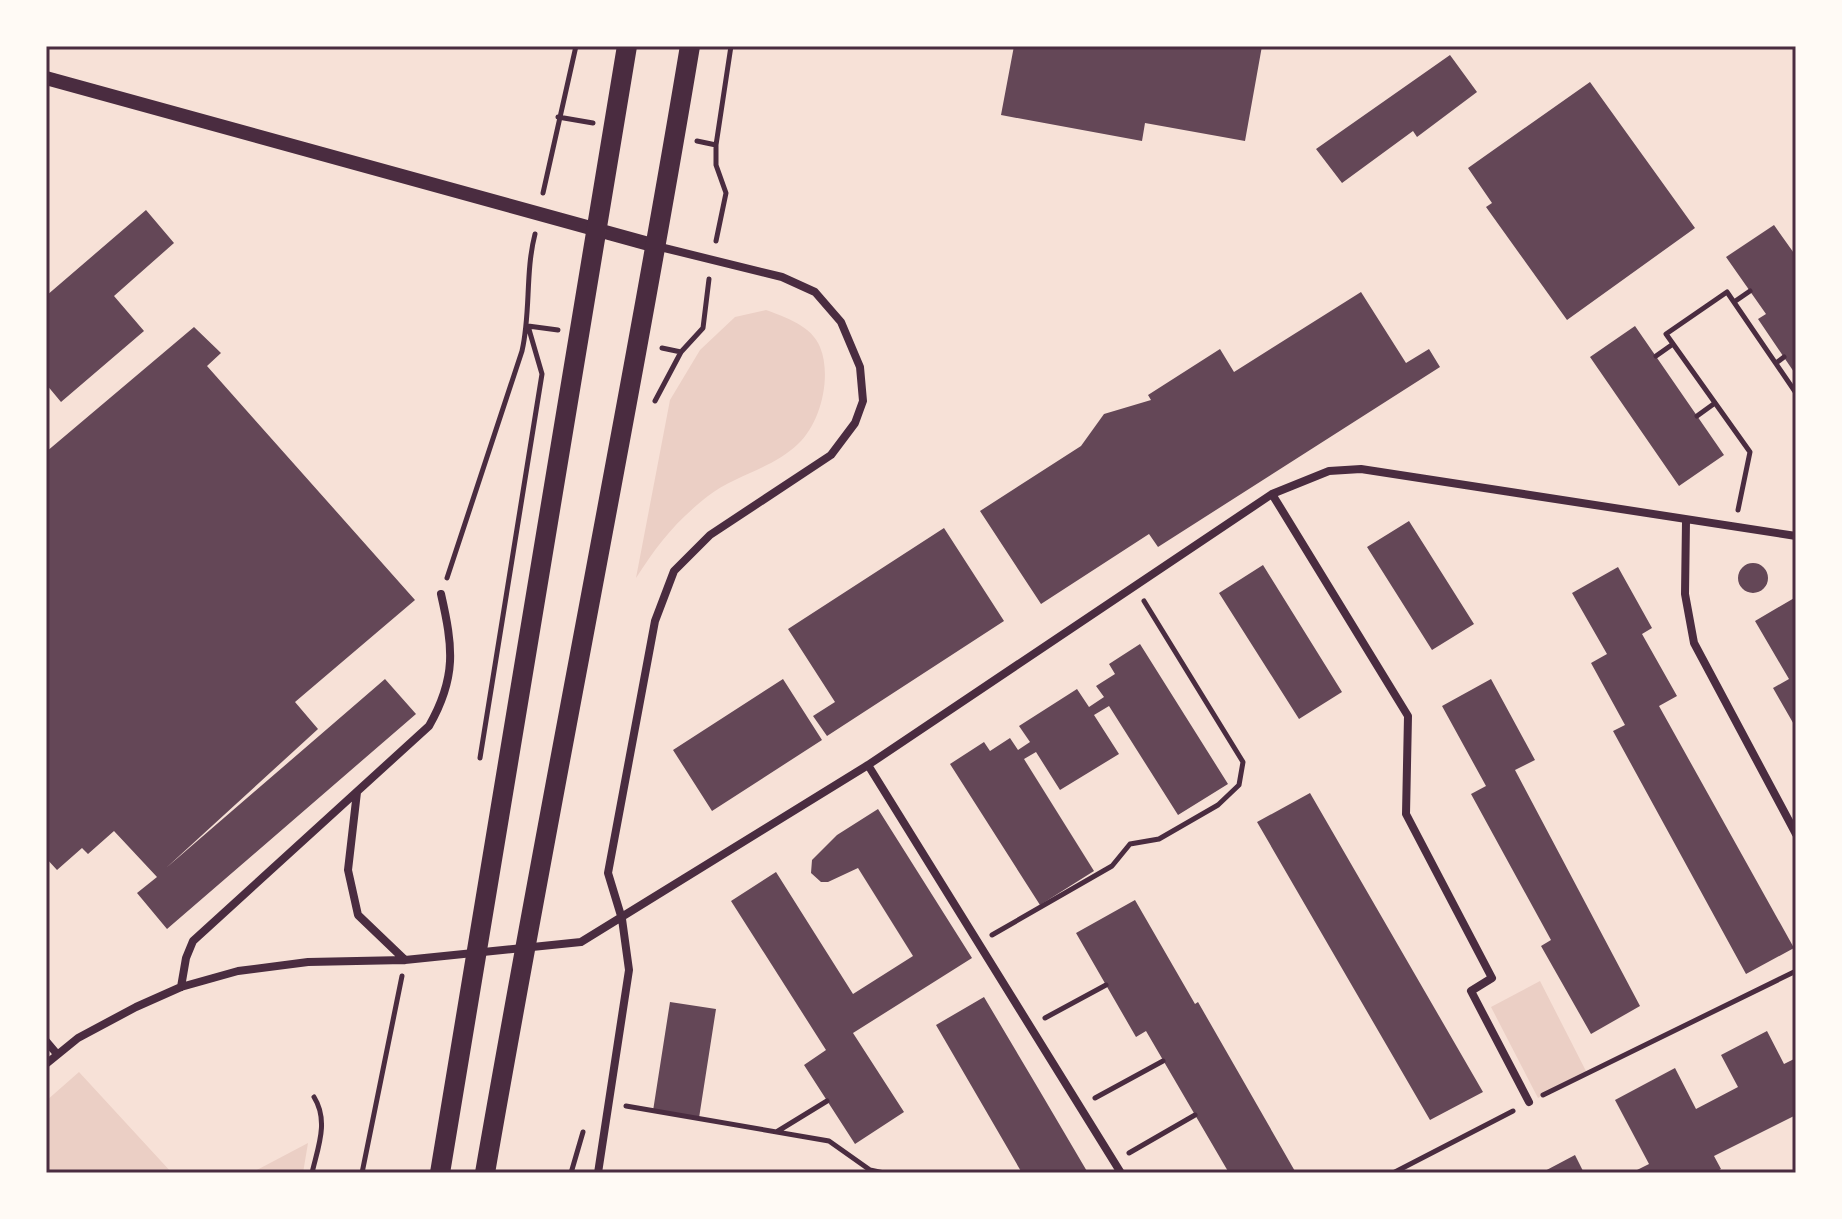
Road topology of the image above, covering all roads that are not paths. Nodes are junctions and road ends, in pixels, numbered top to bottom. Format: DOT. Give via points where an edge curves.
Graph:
graph roads {
  1 [pos="627,46"];
  2 [pos="690,46"];
  3 [pos="46,78"];
  4 [pos="597,230"];
  5 [pos="656,246"];
  6 [pos="1272,494"];
  7 [pos="1686,521"];
  8 [pos="1796,536"];
  9 [pos="441,594"];
  10 [pos="868,765"];
  11 [pos="357,792"];
  12 [pos="1796,834"];
  13 [pos="622,919"];
  14 [pos="405,960"];
  15 [pos="181,987"];
  16 [pos="46,1041"];
  17 [pos="57,1054"];
  18 [pos="46,1064"];
  19 [pos="1529,1102"];
  20 [pos="440,1173"];
  21 [pos="485,1173"];
  22 [pos="598,1173"];
  23 [pos="1121,1173"];
  1 -- 4 [label="main road"];
  2 -- 5 [label="main road"];
  3 -- 4 [label="street"];
  4 -- 5 [label="street"];
  4 -- 20 [label="main road"];
  5 -- 13 [label="street" via="782,277 815,292 841,322 860,367 863,401 855,423 831,455 710,535 674,571 655,621 608,873"];
  5 -- 21 [label="main road"];
  6 -- 7 [label="street" via="1329,471 1361,469"];
  6 -- 10 [label="street"];
  6 -- 19 [label="street" via="1408,716 1406,814 1492,978 1471,991"];
  7 -- 8 [label="street"];
  7 -- 12 [label="street" via="1685,594 1694,643"];
  9 -- 11 [label="street" via="453,649 441,705 429,726"];
  10 -- 13 [label="street"];
  10 -- 23 [label="street"];
  11 -- 14 [label="street" via="348,870 358,915"];
  11 -- 15 [label="street" via="193,941"];
  13 -- 14 [label="street" via="581,942"];
  13 -- 22 [label="street" via="629,970"];
  14 -- 15 [label="street" via="308,962 238,971"];
  15 -- 17 [label="street" via="111,1020"];
  16 -- 17 [label="street"];
  17 -- 18 [label="street"];
}
